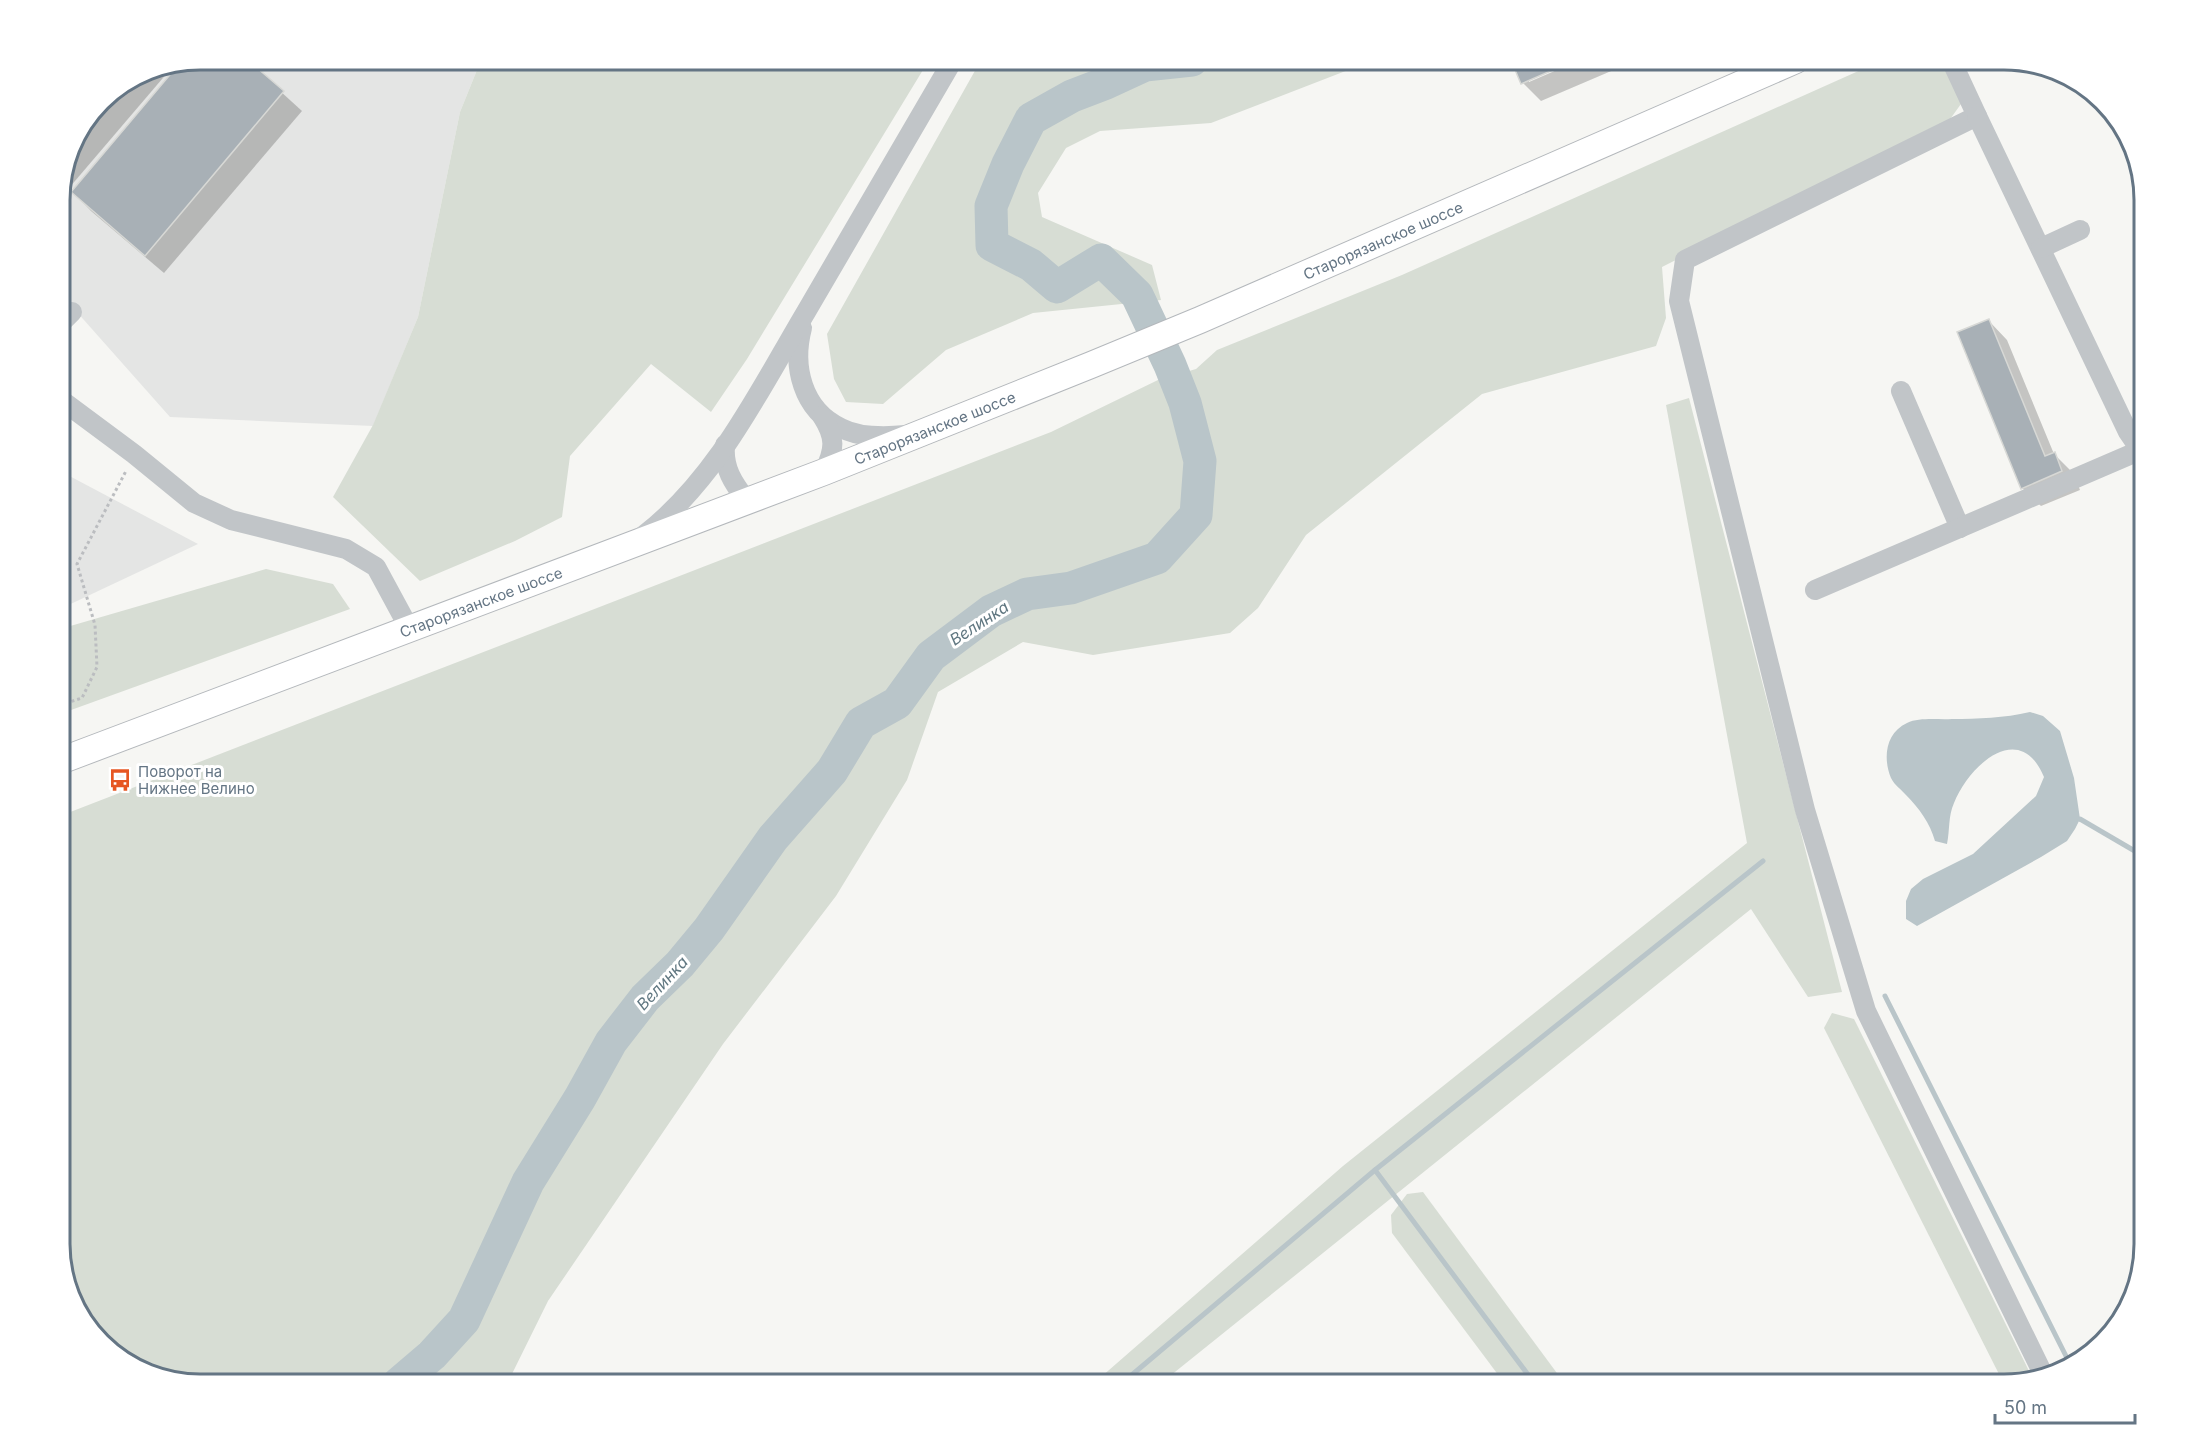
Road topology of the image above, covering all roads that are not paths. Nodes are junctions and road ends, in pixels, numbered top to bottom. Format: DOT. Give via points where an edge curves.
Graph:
graph roads {
  1 [pos="1773,70"];
  2 [pos="1956,70"];
  3 [pos="947,71"];
  4 [pos="1977,116"];
  5 [pos="2080,230"];
  6 [pos="2041,248"];
  7 [pos="806,311"];
  8 [pos="1901,391"];
  9 [pos="71,407"];
  10 [pos="821,414"];
  11 [pos="920,433"];
  12 [pos="2134,440"];
  13 [pos="725,445"];
  14 [pos="2134,457"];
  15 [pos="824,472"];
  16 [pos="747,501"];
  17 [pos="1960,528"];
  18 [pos="634,543"];
  19 [pos="1815,590"];
  20 [pos="409,628"];
  21 [pos="71,757"];
  22 [pos="2040,1368"];
  1 -- 11 [label="main road, Старорязанское шоссе" via="1200,320"];
  2 -- 4 [label="street"];
  3 -- 7 [label="street"];
  4 -- 6 [label="street"];
  4 -- 22 [label="street" via="1685,260 1679,301 1805,810 1866,1011"];
  5 -- 6 [label="street"];
  6 -- 12 [label="street"];
  7 -- 10 [label="street" via="797,364 802,385"];
  7 -- 13 [label="street"];
  8 -- 17 [label="street"];
  9 -- 20 [label="street" via="194,503 231,519 346,549 376,567"];
  10 -- 11 [label="street" via="840,428 861,435"];
  10 -- 15 [label="street" via="834,444"];
  11 -- 15 [label="main road, Старорязанское шоссе"];
  13 -- 16 [label="street" via="728,472"];
  13 -- 18 [label="street" via="693,490"];
  14 -- 17 [label="street"];
  15 -- 16 [label="main road, Старорязанское шоссе"];
  16 -- 18 [label="main road, Старорязанское шоссе"];
  17 -- 19 [label="street"];
  18 -- 20 [label="main road, Старорязанское шоссе"];
  20 -- 21 [label="main road, Старорязанское шоссе"];
}
